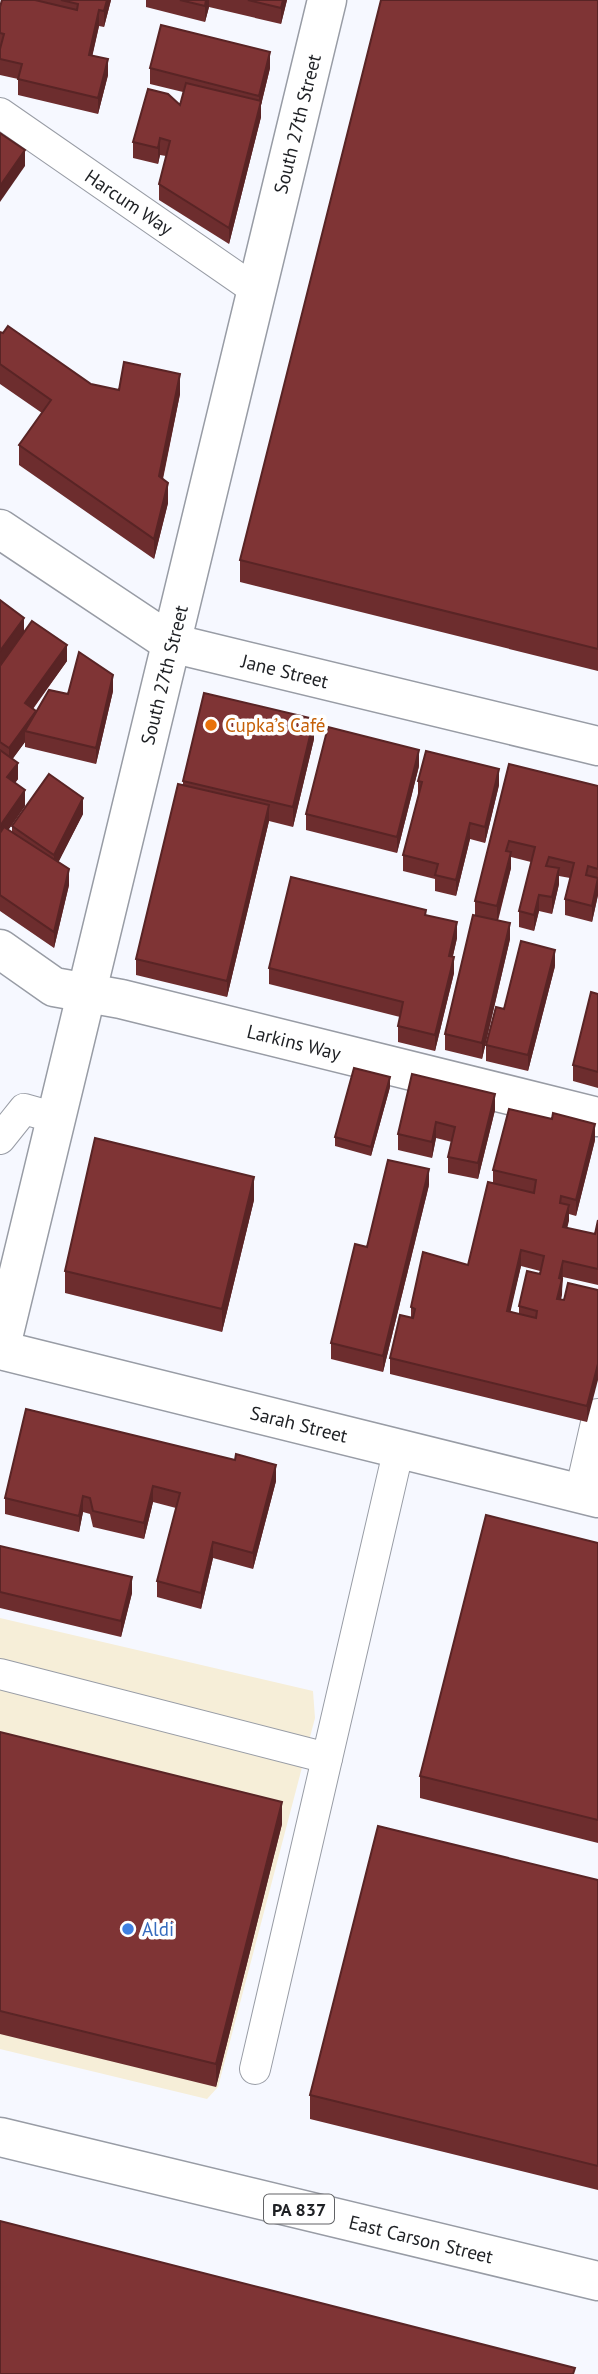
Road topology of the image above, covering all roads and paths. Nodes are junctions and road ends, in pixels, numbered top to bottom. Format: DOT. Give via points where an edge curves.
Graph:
graph roads {
  1 [pos="327,0"];
  2 [pos="0,113"];
  3 [pos="257,291"];
  4 [pos="0,529"];
  5 [pos="171,643"];
  6 [pos="598,746"];
  7 [pos="0,949"];
  8 [pos="87,993"];
  9 [pos="598,1117"];
  10 [pos="56,1118"];
  11 [pos="0,1139"];
  12 [pos="0,1350"];
  13 [pos="598,1414"];
  14 [pos="399,1448"];
  15 [pos="589,1496"];
  16 [pos="0,1674"];
  17 [pos="327,1758"];
  18 [pos="255,2069"];
  19 [pos="0,2137"];
  20 [pos="598,2281"];
  1 -- 3 [label="street, South 27th Street"];
  2 -- 3 [label="lane, Harcum Way"];
  3 -- 5 [label="street, South 27th Street"];
  4 -- 5 [label="street, Jane Street"];
  5 -- 6 [label="street, Jane Street"];
  5 -- 8 [label="street, South 27th Street"];
  7 -- 8 [label="street, Larkins Way" via="54,987"];
  8 -- 9 [label="street, Larkins Way"];
  8 -- 10 [label="street, South 27th Street"];
  10 -- 11 [label="lane" via="24,1109"];
  10 -- 12 [label="street, South 27th Street"];
  12 -- 14 [label="street, Sarah Street"];
  13 -- 15 [label="lane"];
  14 -- 15 [label="street, Sarah Street"];
  14 -- 17 [label="lane"];
  16 -- 17 [label="lane"];
  17 -- 18 [label="lane"];
  19 -- 20 [label="street, East Carson Street / PA 837"];
}
